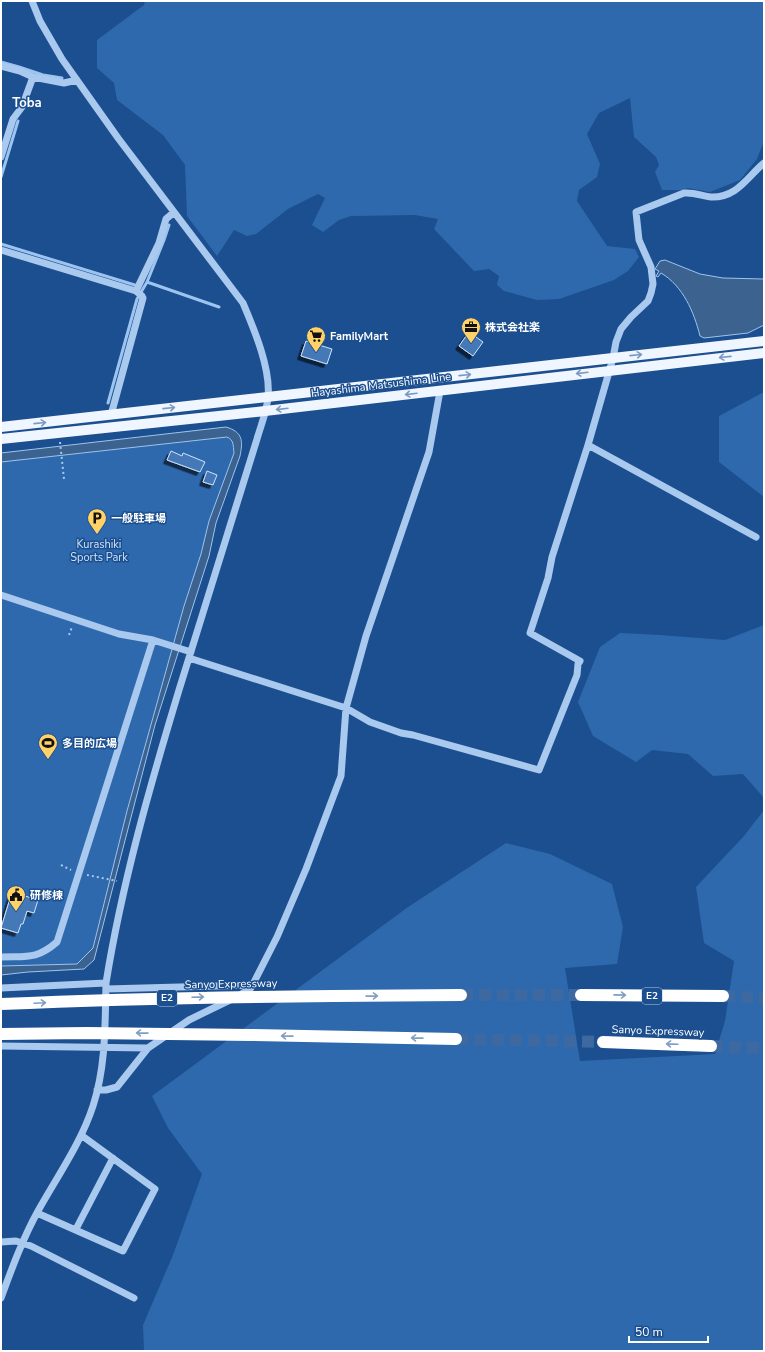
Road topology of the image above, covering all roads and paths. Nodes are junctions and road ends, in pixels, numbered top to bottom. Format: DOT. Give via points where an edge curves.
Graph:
graph roads {
  1 [pos="32,1"];
  2 [pos="1,66"];
  3 [pos="33,76"];
  4 [pos="77,80"];
  5 [pos="1,157"];
  6 [pos="764,163"];
  7 [pos="173,213"];
  8 [pos="1,250"];
  9 [pos="139,290"];
  10 [pos="764,341"];
  11 [pos="764,353"];
  12 [pos="613,358"];
  13 [pos="609,370"];
  14 [pos="440,391"];
  15 [pos="269,397"];
  16 [pos="266,411"];
  17 [pos="111,415"];
  18 [pos="1,427"];
  19 [pos="1,439"];
  20 [pos="588,445"];
  21 [pos="60,446"];
  22 [pos="64,479"];
  23 [pos="756,537"];
  24 [pos="1,595"];
  25 [pos="153,640"];
  26 [pos="190,655"];
  27 [pos="346,708"];
  28 [pos="109,880"];
  29 [pos="116,881"];
  30 [pos="1,957"];
  31 [pos="253,985"];
  32 [pos="106,986"];
  33 [pos="1,988"];
  34 [pos="461,995"];
  35 [pos="581,995"];
  36 [pos="723,996"];
  37 [pos="1,1004"];
  38 [pos="1,1034"];
  39 [pos="456,1039"];
  40 [pos="603,1042"];
  41 [pos="1,1046"];
  42 [pos="711,1046"];
  43 [pos="105,1047"];
  44 [pos="148,1048"];
  45 [pos="97,1090"];
  46 [pos="81,1135"];
  47 [pos="113,1158"];
  48 [pos="37,1213"];
  49 [pos="76,1229"];
  50 [pos="1,1242"];
  51 [pos="23,1242"];
  52 [pos="1,1298"];
  53 [pos="134,1298"];
  1 -- 4 [label="street" via="58,53"];
  2 -- 3 [label="street"];
  3 -- 4 [label="street" via="64,82"];
  3 -- 5 [label="street" via="22,107 13,119"];
  4 -- 7 [label="street"];
  6 -- 12 [label="street" via="750,179 723,196 684,193 636,212 639,240 651,267 653,284 648,301 621,329"];
  7 -- 9 [label="street" via="166,219"];
  7 -- 15 [label="street" via="243,303 264,364"];
  8 -- 9 [label="street"];
  9 -- 17 [label="street" via="143,298"];
  12 -- 10 [label="main road, Hayashima Matsushima Line, one-way"];
  11 -- 13 [label="main road, Hayashima Matsushima Line, one-way"];
  12 -- 13 [label="street"];
  15 -- 12 [label="main road, Hayashima Matsushima Line, one-way"];
  13 -- 14 [label="main road, Hayashima Matsushima Line, one-way"];
  13 -- 20 [label="street"];
  14 -- 16 [label="main road, Hayashima Matsushima Line, one-way"];
  14 -- 27 [label="street" via="429,452 366,636"];
  15 -- 16 [label="street"];
  17 -- 15 [label="main road, Hayashima Matsushima Line, one-way"];
  16 -- 19 [label="main road, Hayashima Matsushima Line"];
  16 -- 26 [label="street"];
  18 -- 17 [label="main road, Hayashima Matsushima Line, one-way"];
  20 -- 23 [label="street"];
  20 -- 27 [label="street" via="530,633 580,660 577,675 539,770 401,733 370,722"];
  21 -- 22 [label="path"];
  24 -- 25 [label="street" via="119,634"];
  25 -- 26 [label="street"];
  25 -- 30 [label="street" via="56,942 46,951 34,956"];
  26 -- 27 [label="street"];
  26 -- 32 [label="street" via="126,877"];
  27 -- 31 [label="street" via="341,776 277,937"];
  28 -- 29 [label="path"];
  31 -- 32 [label="street"];
  31 -- 44 [label="street" via="244,993 189,1020"];
  32 -- 33 [label="street"];
  32 -- 43 [label="street"];
  37 -- 34 [label="highway, Sanyo Expressway / E2, one-way, bridge" via="205,997"];
  35 -- 36 [label="highway, E2, one-way"];
  39 -- 38 [label="highway, one-way, bridge"];
  42 -- 40 [label="highway, Sanyo Expressway, one-way"];
  41 -- 43 [label="street"];
  43 -- 44 [label="street"];
  43 -- 45 [label="street"];
  44 -- 45 [label="street" via="117,1087"];
  45 -- 46 [label="street"];
  46 -- 47 [label="street"];
  46 -- 48 [label="street"];
  47 -- 49 [label="street"];
  47 -- 49 [label="street" via="156,1189 122,1251"];
  48 -- 49 [label="street"];
  48 -- 51 [label="street"];
  50 -- 51 [label="street"];
  51 -- 52 [label="street"];
  51 -- 53 [label="street"];
}
